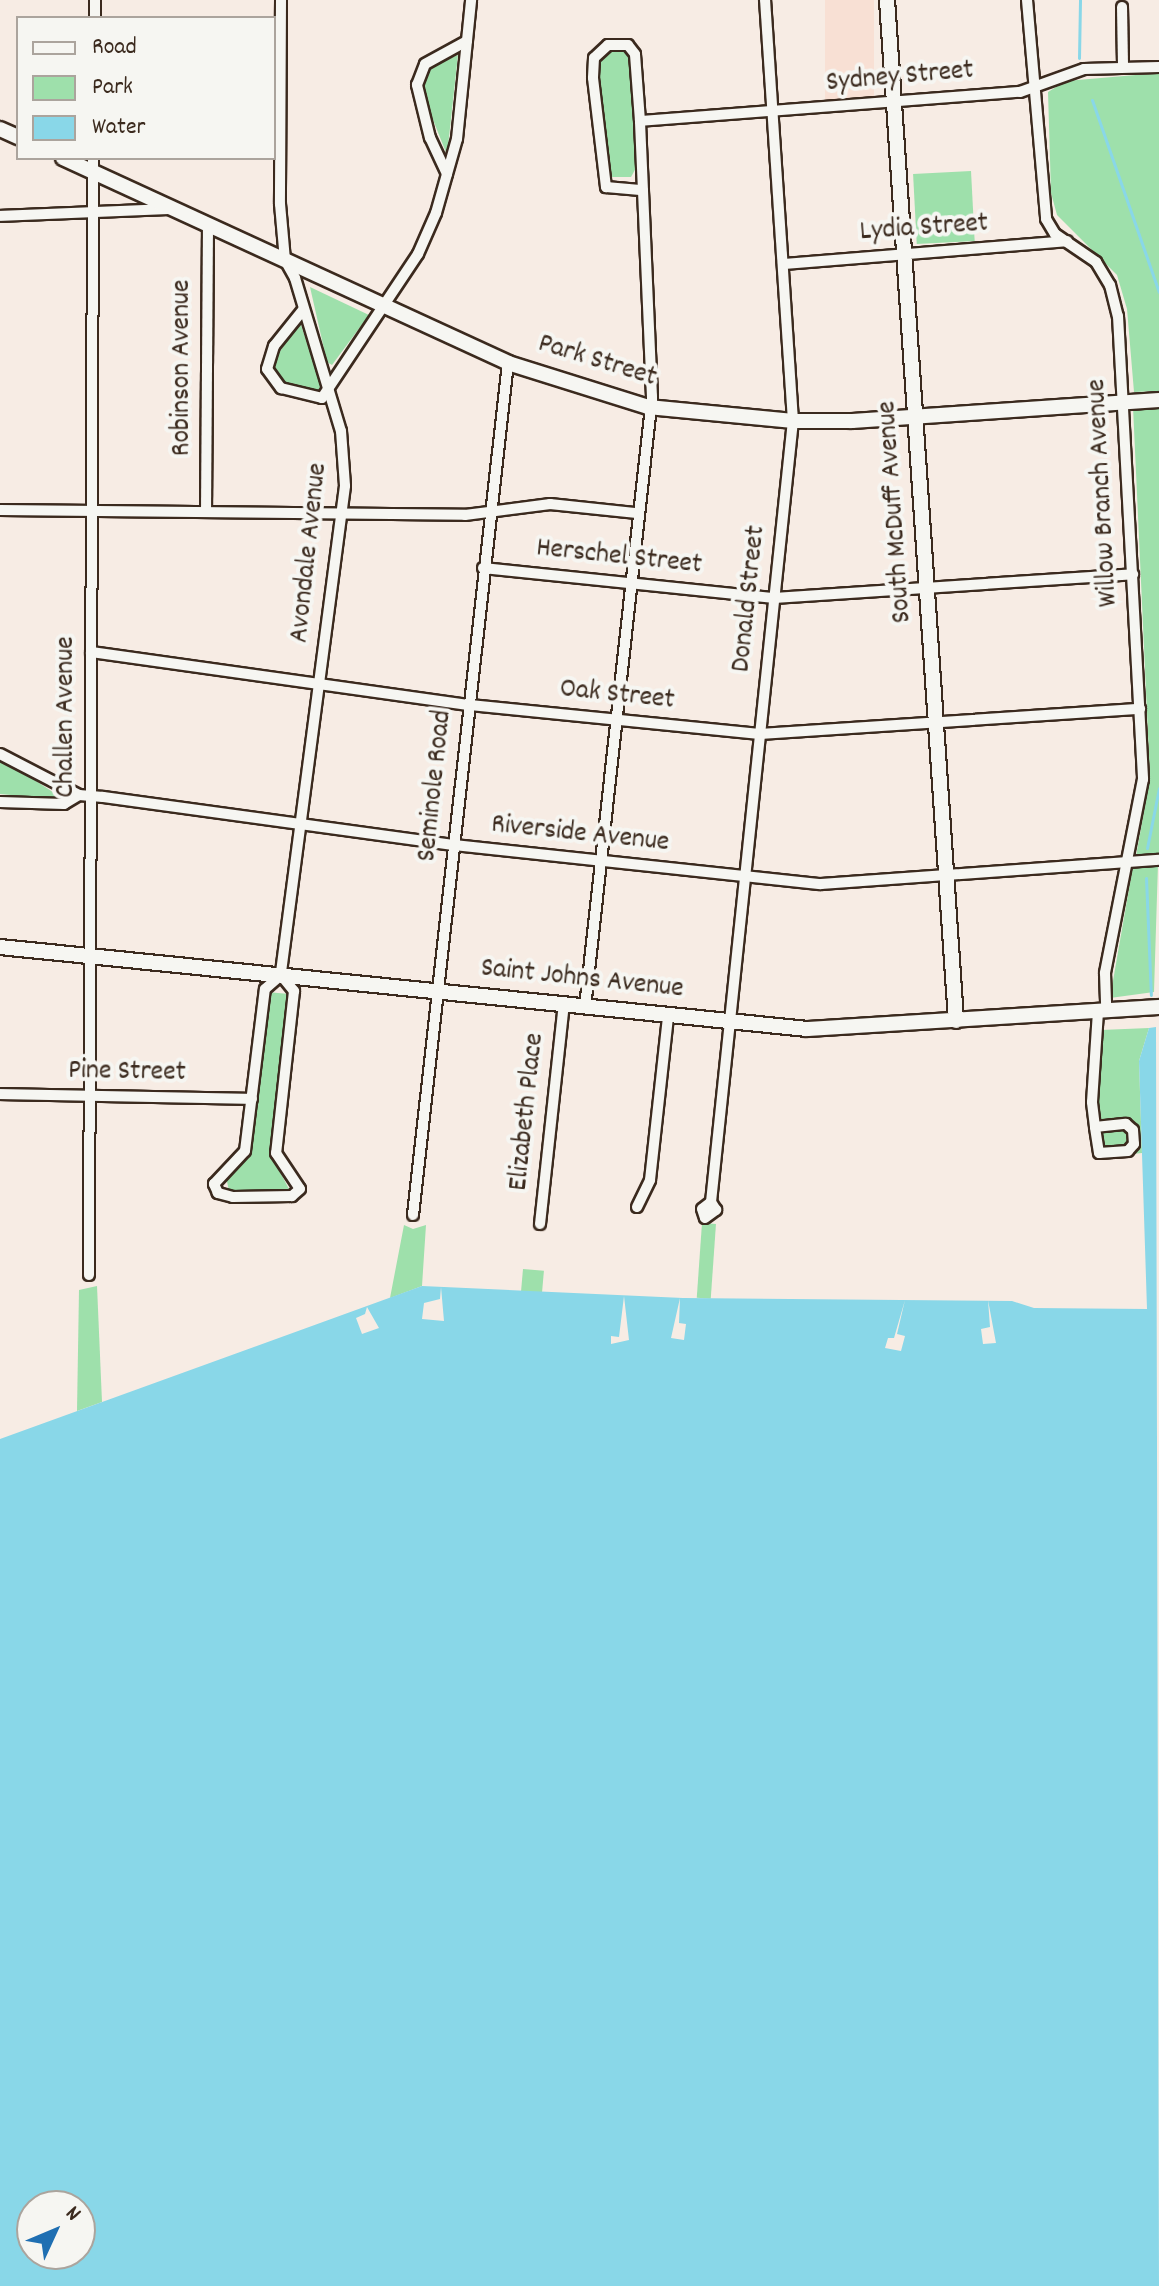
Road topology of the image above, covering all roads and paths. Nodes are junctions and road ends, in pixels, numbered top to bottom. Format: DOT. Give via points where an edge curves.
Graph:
graph roads {
  1 [pos="281,0"];
  2 [pos="471,0"];
  3 [pos="765,0"];
  4 [pos="887,0"];
  5 [pos="1027,0"];
  6 [pos="1122,7"];
  7 [pos="467,41"];
  8 [pos="1123,67"];
  9 [pos="1159,67"];
  10 [pos="1033,88"];
  11 [pos="894,103"];
  12 [pos="773,112"];
  13 [pos="640,121"];
  14 [pos="72,160"];
  15 [pos="93,165"];
  16 [pos="447,174"];
  17 [pos="643,190"];
  18 [pos="172,208"];
  19 [pos="95,215"];
  20 [pos="0,216"];
  21 [pos="208,225"];
  22 [pos="1067,241"];
  23 [pos="905,255"];
  24 [pos="285,260"];
  25 [pos="783,264"];
  26 [pos="383,306"];
  27 [pos="303,310"];
  28 [pos="508,363"];
  29 [pos="327,392"];
  30 [pos="1159,400"];
  31 [pos="1124,403"];
  32 [pos="648,407"];
  33 [pos="916,417"];
  34 [pos="793,421"];
  35 [pos="0,510"];
  36 [pos="93,511"];
  37 [pos="206,512"];
  38 [pos="489,512"];
  39 [pos="342,513"];
  40 [pos="635,513"];
  41 [pos="483,568"];
  42 [pos="1133,574"];
  43 [pos="629,583"];
  44 [pos="928,588"];
  45 [pos="774,598"];
  46 [pos="91,652"];
  47 [pos="320,684"];
  48 [pos="470,705"];
  49 [pos="1140,709"];
  50 [pos="615,721"];
  51 [pos="937,724"];
  52 [pos="760,734"];
  53 [pos="0,754"];
  54 [pos="79,795"];
  55 [pos="91,796"];
  56 [pos="0,802"];
  57 [pos="300,824"];
  58 [pos="454,845"];
  59 [pos="1159,860"];
  60 [pos="600,863"];
  61 [pos="1127,864"];
  62 [pos="947,876"];
  63 [pos="746,878"];
  64 [pos="0,947"];
  65 [pos="90,955"];
  66 [pos="281,975"];
  67 [pos="438,991"];
  68 [pos="564,1004"];
  69 [pos="585,1007"];
  70 [pos="1159,1007"];
  71 [pos="1102,1011"];
  72 [pos="668,1016"];
  73 [pos="956,1021"];
  74 [pos="731,1022"];
  75 [pos="0,1094"];
  76 [pos="89,1096"];
  77 [pos="252,1099"];
  78 [pos="1095,1127"];
  79 [pos="711,1202"];
  80 [pos="637,1207"];
  81 [pos="413,1215"];
  82 [pos="540,1224"];
  83 [pos="89,1275"];
  1 -- 24 [label="street, Avondale Avenue" via="280,204"];
  2 -- 7 [label="street"];
  3 -- 12 [label="street, Donald Street"];
  4 -- 11 [label="main road, South McDuff Avenue"];
  5 -- 10 [label="street, Willow Branch Avenue"];
  6 -- 8 [label="street"];
  7 -- 16 [label="street" via="457,139"];
  7 -- 16 [label="street" via="425,64 417,85 430,138"];
  8 -- 9 [label="street, Sydney Street"];
  8 -- 10 [label="street, Sydney Street" via="1071,72"];
  10 -- 11 [label="street, Sydney Street"];
  10 -- 22 [label="street, Willow Branch Avenue" via="1046,219"];
  11 -- 12 [label="street, Sydney Street"];
  11 -- 23 [label="main road, South McDuff Avenue"];
  12 -- 13 [label="street, Sydney Street"];
  12 -- 25 [label="street, Donald Street"];
  13 -- 17 [label="street"];
  13 -- 17 [label="street" via="635,54 628,45 608,45 594,58 593,78 606,187"];
  14 -- 15 [label="main road, Park Street"];
  15 -- 18 [label="main road, Park Street"];
  15 -- 19 [label="street, Challen Avenue"];
  16 -- 26 [label="street" via="418,254"];
  17 -- 32 [label="street"];
  18 -- 19 [label="street"];
  18 -- 21 [label="main road, Park Street"];
  19 -- 20 [label="street"];
  19 -- 36 [label="street, Challen Avenue"];
  21 -- 24 [label="main road, Park Street"];
  21 -- 37 [label="street, Robinson Avenue"];
  22 -- 23 [label="street, Lydia Street"];
  22 -- 31 [label="street, Willow Branch Avenue" via="1096,262 1114,293"];
  23 -- 25 [label="street, Lydia Street"];
  23 -- 33 [label="main road, South McDuff Avenue"];
  24 -- 26 [label="main road, Park Street"];
  24 -- 27 [label="street, Avondale Avenue"];
  25 -- 34 [label="street, Donald Street"];
  26 -- 28 [label="main road, Park Street"];
  26 -- 29 [label="street"];
  27 -- 29 [label="street, Avondale Avenue"];
  27 -- 29 [label="street" via="274,346 267,369 281,388 312,398"];
  28 -- 32 [label="main road, Park Street"];
  28 -- 38 [label="street, Seminole Road"];
  29 -- 39 [label="street, Avondale Avenue" via="343,446"];
  30 -- 31 [label="main road, Park Street"];
  31 -- 33 [label="main road, Park Street"];
  31 -- 42 [label="street, Willow Branch Avenue"];
  32 -- 34 [label="main road, Park Street"];
  32 -- 40 [label="street"];
  33 -- 34 [label="main road, Park Street"];
  33 -- 44 [label="main road, South McDuff Avenue"];
  34 -- 45 [label="street, Donald Street"];
  35 -- 36 [label="street"];
  36 -- 37 [label="street"];
  36 -- 46 [label="street, Challen Avenue"];
  37 -- 39 [label="street"];
  38 -- 39 [label="street"];
  38 -- 40 [label="street" via="550,504"];
  38 -- 41 [label="street, Seminole Road"];
  39 -- 47 [label="street, Avondale Avenue"];
  40 -- 43 [label="street"];
  41 -- 43 [label="street, Herschel Street"];
  41 -- 48 [label="street, Seminole Road"];
  42 -- 44 [label="street, Herschel Street"];
  42 -- 49 [label="street, Willow Branch Avenue"];
  43 -- 45 [label="street, Herschel Street"];
  43 -- 50 [label="street"];
  44 -- 45 [label="street, Herschel Street"];
  44 -- 51 [label="main road, South McDuff Avenue"];
  45 -- 52 [label="street, Donald Street"];
  46 -- 47 [label="street, Oak Street"];
  46 -- 55 [label="street, Challen Avenue"];
  47 -- 48 [label="street, Oak Street"];
  47 -- 57 [label="street, Avondale Avenue"];
  48 -- 50 [label="street, Oak Street"];
  48 -- 58 [label="street, Seminole Road"];
  49 -- 51 [label="street, Oak Street"];
  49 -- 61 [label="street, Willow Branch Avenue" via="1143,779"];
  50 -- 52 [label="street, Oak Street"];
  50 -- 60 [label="street"];
  51 -- 52 [label="street, Oak Street"];
  51 -- 62 [label="main road, South McDuff Avenue"];
  52 -- 63 [label="street, Donald Street"];
  53 -- 54 [label="street"];
  54 -- 55 [label="street, Riverside Avenue"];
  54 -- 56 [label="street, Riverside Avenue" via="64,804"];
  55 -- 57 [label="street, Riverside Avenue"];
  55 -- 65 [label="street, Challen Avenue"];
  57 -- 58 [label="street, Riverside Avenue"];
  57 -- 66 [label="street, Avondale Avenue"];
  58 -- 60 [label="street, Riverside Avenue"];
  58 -- 67 [label="street, Seminole Road"];
  59 -- 61 [label="street, Riverside Avenue"];
  60 -- 63 [label="street, Riverside Avenue"];
  60 -- 69 [label="street"];
  61 -- 62 [label="street, Riverside Avenue"];
  61 -- 71 [label="street, Willow Branch Avenue"];
  62 -- 63 [label="street, Riverside Avenue" via="821,884"];
  62 -- 73 [label="main road, South McDuff Avenue"];
  63 -- 74 [label="street, Donald Street"];
  64 -- 65 [label="main road, Saint Johns Avenue"];
  65 -- 66 [label="main road, Saint Johns Avenue"];
  65 -- 76 [label="street, Challen Avenue"];
  66 -- 67 [label="main road, Saint Johns Avenue"];
  66 -- 77 [label="street" via="265,989"];
  66 -- 77 [label="street" via="294,991 276,1153 300,1189 292,1196 233,1197 218,1193 214,1184 245,1151"];
  67 -- 68 [label="main road, Saint Johns Avenue"];
  67 -- 81 [label="street, Seminole Road"];
  68 -- 69 [label="main road, Saint Johns Avenue"];
  68 -- 82 [label="street, Elizabeth Place"];
  69 -- 72 [label="main road, Saint Johns Avenue"];
  70 -- 71 [label="main road, Saint Johns Avenue"];
  71 -- 73 [label="main road, Saint Johns Avenue"];
  71 -- 78 [label="street, Willow Branch Avenue"];
  72 -- 74 [label="main road, Saint Johns Avenue"];
  72 -- 80 [label="street" via="650,1180"];
  73 -- 74 [label="main road, Saint Johns Avenue" via="824,1030"];
  74 -- 79 [label="street, Donald Street"];
  75 -- 76 [label="street, Pine Street"];
  76 -- 77 [label="street, Pine Street"];
  76 -- 83 [label="street, Challen Avenue"];
}
